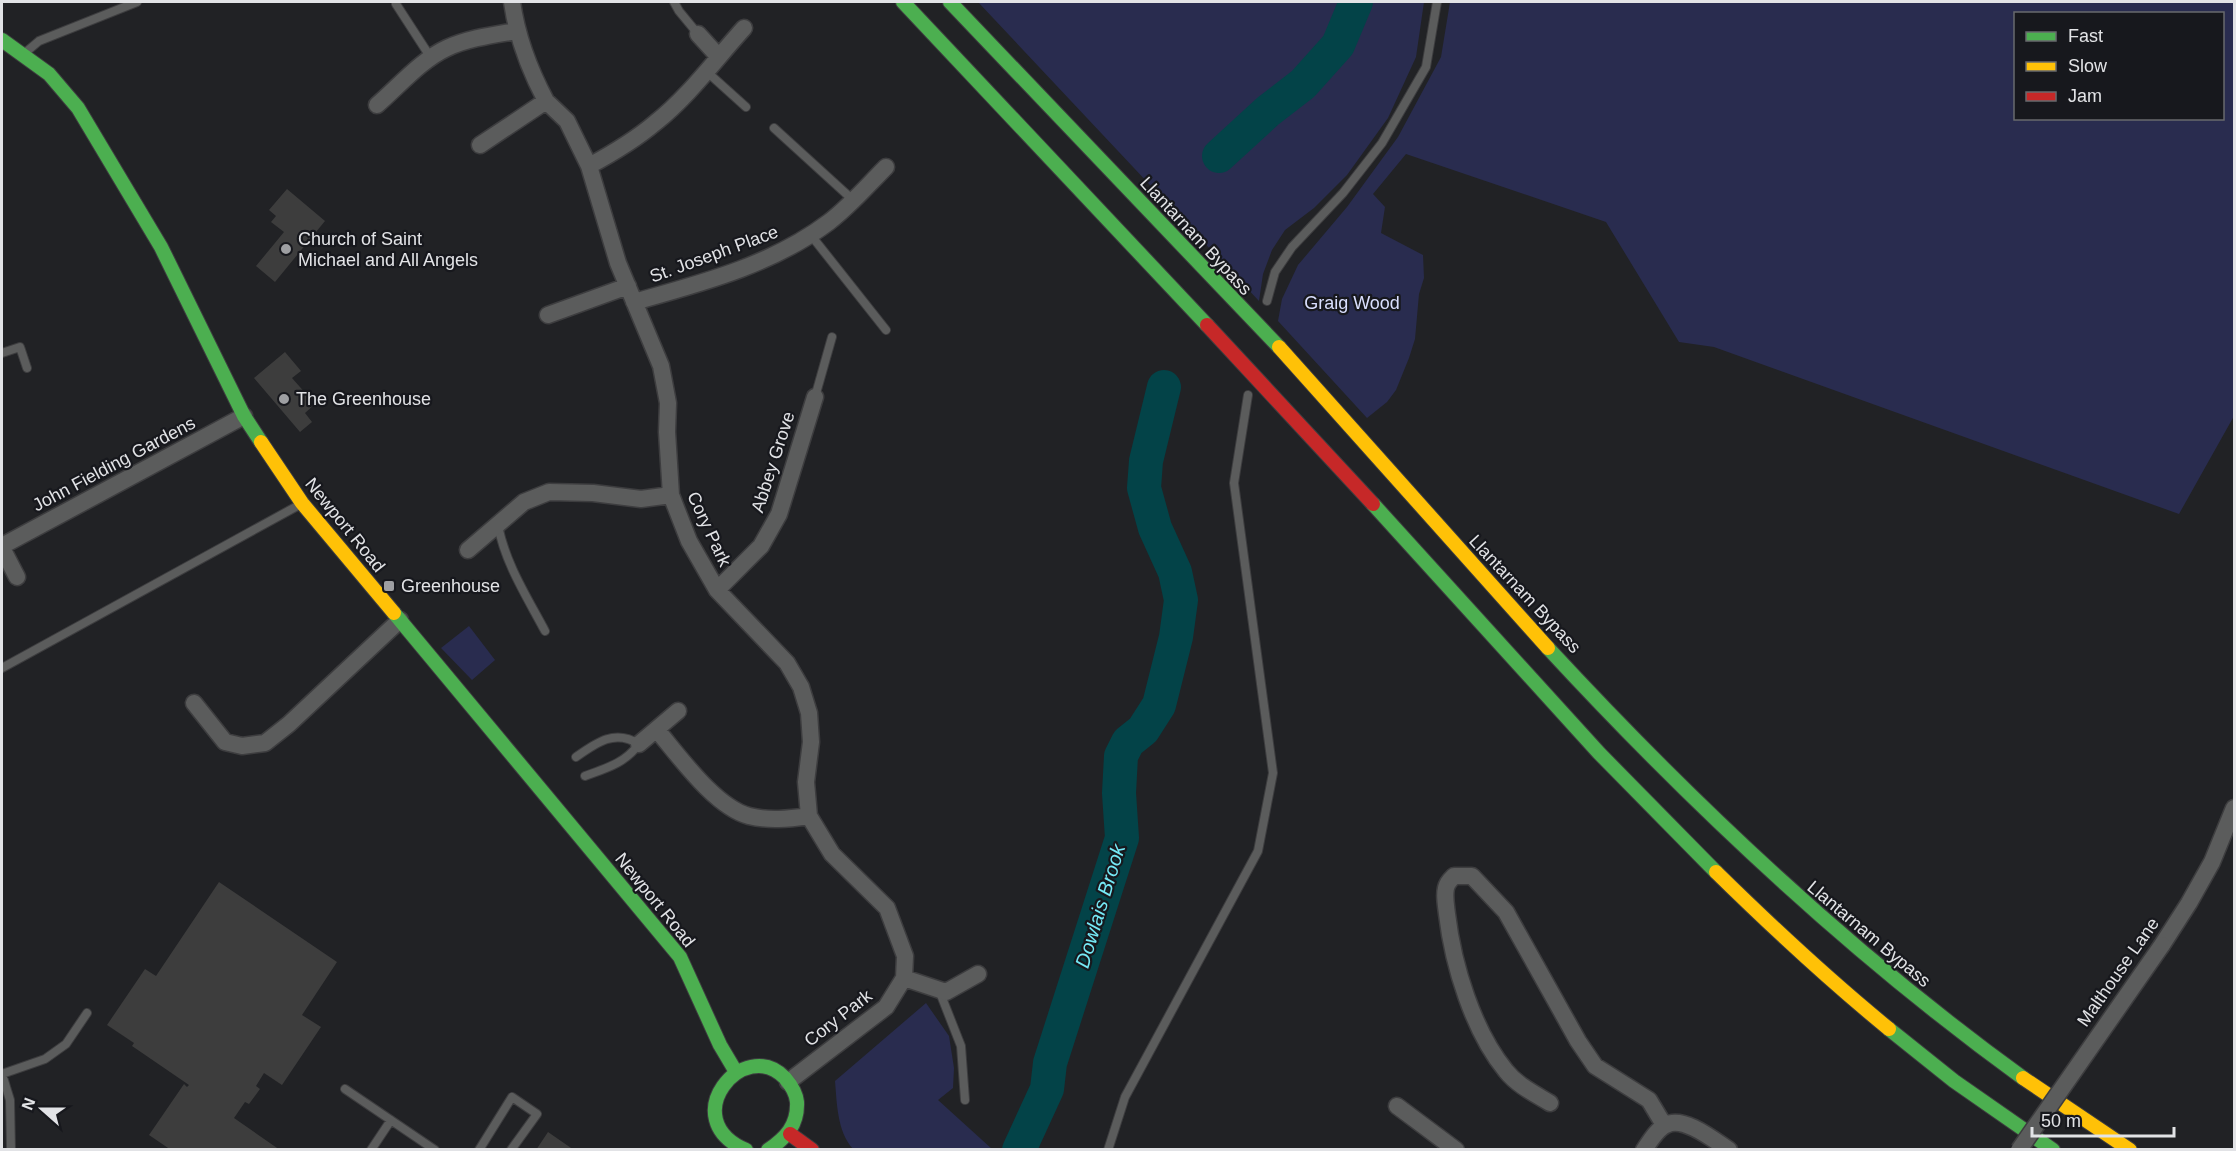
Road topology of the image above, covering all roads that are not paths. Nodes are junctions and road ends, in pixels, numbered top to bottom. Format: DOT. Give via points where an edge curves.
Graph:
graph roads {
  1 [pos="137,2"];
  2 [pos="512,2"];
  3 [pos="674,2"];
  4 [pos="903,2"];
  5 [pos="950,2"];
  6 [pos="1437,2"];
  7 [pos="396,4"];
  8 [pos="744,28"];
  9 [pos="516,31"];
  10 [pos="698,34"];
  11 [pos="2,40"];
  12 [pos="23,54"];
  13 [pos="718,56"];
  14 [pos="431,58"];
  15 [pos="706,71"];
  16 [pos="546,101"];
  17 [pos="377,105"];
  18 [pos="746,107"];
  19 [pos="774,128"];
  20 [pos="480,144"];
  21 [pos="589,166"];
  22 [pos="886,167"];
  23 [pos="854,200"];
  24 [pos="810,234"];
  25 [pos="628,285"];
  26 [pos="1267,301"];
  27 [pos="634,302"];
  28 [pos="548,315"];
  29 [pos="886,330"];
  30 [pos="832,337"];
  31 [pos="2,353"];
  32 [pos="27,368"];
  33 [pos="1248,395"];
  34 [pos="815,397"];
  35 [pos="244,416"];
  36 [pos="671,495"];
  37 [pos="302,503"];
  38 [pos="498,525"];
  39 [pos="2,547"];
  40 [pos="468,550"];
  41 [pos="16,577"];
  42 [pos="717,590"];
  43 [pos="400,620"];
  44 [pos="545,631"];
  45 [pos="2,668"];
  46 [pos="194,703"];
  47 [pos="678,711"];
  48 [pos="657,730"];
  49 [pos="639,744"];
  50 [pos="576,757"];
  51 [pos="585,776"];
  52 [pos="2235,808"];
  53 [pos="809,816"];
  54 [pos="978,974"];
  55 [pos="904,978"];
  56 [pos="939,989"];
  57 [pos="87,1013"];
  58 [pos="736,1072"];
  59 [pos="2,1074"];
  60 [pos="788,1082"];
  61 [pos="345,1089"];
  62 [pos="965,1100"];
  63 [pos="1550,1103"];
  64 [pos="1397,1106"];
  65 [pos="391,1120"];
  66 [pos="1664,1125"];
  67 [pos="790,1134"];
  68 [pos="726,1145"];
  69 [pos="11,1149"];
  70 [pos="371,1149"];
  71 [pos="435,1149"];
  72 [pos="479,1149"];
  73 [pos="511,1149"];
  74 [pos="746,1149"];
  75 [pos="768,1149"];
  76 [pos="812,1149"];
  77 [pos="1108,1149"];
  78 [pos="1456,1149"];
  79 [pos="1644,1149"];
  80 [pos="1729,1149"];
  81 [pos="2019,1149"];
  82 [pos="2053,1149"];
  83 [pos="2130,1149"];
  1 -- 12 [label="lane" via="39,41"];
  2 -- 9 [label="street, Cory Park"];
  3 -- 10 [label="lane"];
  4 -- 82 [label="main road" via="1733,891 1885,1025 2011,1123"];
  5 -- 83 [label="main road, Llantarnam Bypass" via="1313,386 1649,754 1759,863 1894,981 2015,1073"];
  6 -- 26 [label="lane" via="1426,67 1382,143 1275,272"];
  7 -- 14 [label="lane"];
  8 -- 13 [label="street"];
  9 -- 14 [label="street" via="480,37 446,48"];
  9 -- 16 [label="street, Cory Park"];
  10 -- 13 [label="street"];
  11 -- 12 [label="main road, Newport Road"];
  12 -- 35 [label="main road, Newport Road" via="49,74 78,108 103,147 160,247"];
  13 -- 15 [label="street"];
  14 -- 17 [label="street"];
  15 -- 18 [label="lane"];
  15 -- 21 [label="street" via="657,122 629,144"];
  16 -- 20 [label="street"];
  16 -- 21 [label="street, Cory Park" via="567,121"];
  19 -- 23 [label="lane"];
  21 -- 25 [label="street, Cory Park"];
  22 -- 23 [label="street, St. Joseph Place"];
  23 -- 24 [label="street, St. Joseph Place"];
  24 -- 27 [label="street, St. Joseph Place" via="790,248 750,265"];
  24 -- 29 [label="lane"];
  25 -- 27 [label="street, Cory Park"];
  25 -- 28 [label="street"];
  27 -- 36 [label="street, Cory Park" via="661,366 669,403 666,432"];
  30 -- 34 [label="lane"];
  31 -- 32 [label="lane" via="20,347"];
  33 -- 77 [label="lane" via="1234,483 1272,773 1258,851 1125,1097"];
  34 -- 42 [label="street, Abbey Grove" via="779,514 761,546"];
  35 -- 37 [label="main road, Newport Road"];
  35 -- 39 [label="street, John Fielding Gardens"];
  36 -- 38 [label="street" via="641,499 549,492 524,502"];
  36 -- 42 [label="street, Cory Park" via="689,541"];
  37 -- 43 [label="main road, Newport Road"];
  37 -- 45 [label="lane"];
  38 -- 40 [label="street"];
  38 -- 44 [label="lane" via="509,562"];
  39 -- 41 [label="street, John Fielding Gardens"];
  42 -- 53 [label="street, Cory Park" via="787,663 801,687 810,713 806,782"];
  43 -- 46 [label="street" via="265,743 242,746 225,742"];
  43 -- 58 [label="main road, Newport Road" via="680,957"];
  47 -- 48 [label="street"];
  48 -- 49 [label="street"];
  48 -- 53 [label="street" via="718,799 746,815 776,820"];
  49 -- 50 [label="lane" via="627,736 611,737"];
  49 -- 51 [label="lane" via="622,761"];
  52 -- 81 [label="street, Malthouse Lane, bridge" via="2189,903"];
  53 -- 55 [label="street, Cory Park" via="832,854 887,908 905,956"];
  54 -- 56 [label="street" via="946,992"];
  55 -- 56 [label="street"];
  55 -- 60 [label="street, Cory Park" via="886,1007"];
  56 -- 62 [label="lane" via="961,1046"];
  57 -- 59 [label="lane" via="66,1044 45,1059"];
  58 -- 60 [label="main road" via="764,1067"];
  58 -- 68 [label="main road" via="725,1080 714,1105"];
  59 -- 69 [label="lane" via="10,1100"];
  60 -- 67 [label="main road" via="798,1102"];
  61 -- 65 [label="lane"];
  63 -- 66 [label="street" via="1506,1071 1466,998 1450,942 1446,900 1447,884 1455,876 1473,876 1506,912 1595,1066 1649,1100"];
  64 -- 78 [label="street"];
  65 -- 70 [label="lane"];
  65 -- 71 [label="lane"];
  66 -- 79 [label="street"];
  66 -- 80 [label="street" via="1672,1122 1694,1127"];
  67 -- 75 [label="main road"];
  67 -- 76 [label="main road"];
  68 -- 74 [label="main road"];
  72 -- 73 [label="lane" via="512,1097 537,1114"];
}
